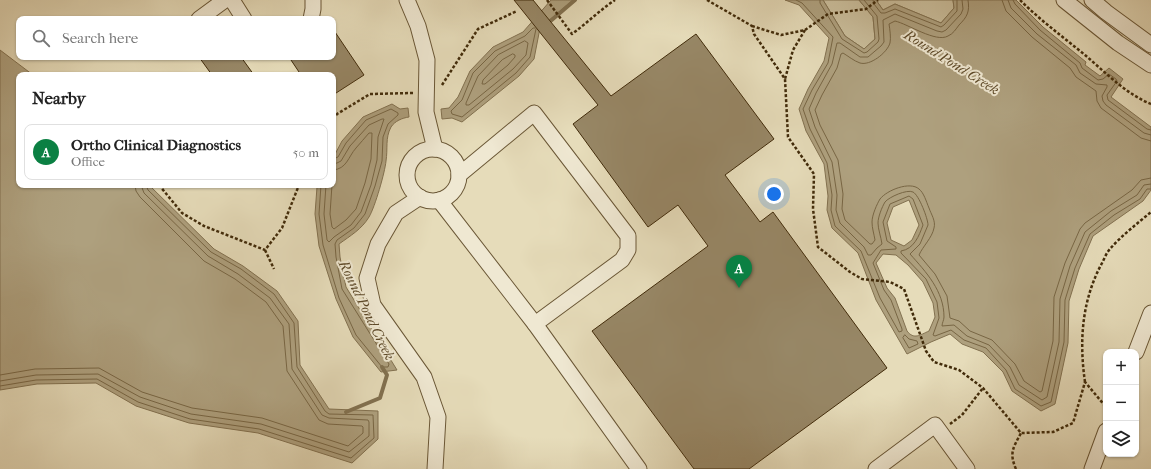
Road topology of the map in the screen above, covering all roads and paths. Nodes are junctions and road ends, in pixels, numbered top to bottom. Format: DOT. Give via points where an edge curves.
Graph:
graph roads {
  1 [pos="225,0"];
  2 [pos="232,0"];
  3 [pos="313,0"];
  4 [pos="407,0"];
  5 [pos="547,0"];
  6 [pos="615,0"];
  7 [pos="707,0"];
  8 [pos="878,0"];
  9 [pos="1020,0"];
  10 [pos="1064,0"];
  11 [pos="1092,0"];
  12 [pos="203,16"];
  13 [pos="242,16"];
  14 [pos="312,16"];
  15 [pos="752,26"];
  16 [pos="805,30"];
  17 [pos="1151,45"];
  18 [pos="1151,65"];
  19 [pos="786,79"];
  20 [pos="1151,104"];
  21 [pos="435,149"];
  22 [pos="459,175"];
  23 [pos="161,188"];
  24 [pos="298,188"];
  25 [pos="420,197"];
  26 [pos="439,200"];
  27 [pos="1151,212"];
  28 [pos="265,250"];
  29 [pos="274,269"];
  30 [pos="1151,313"];
  31 [pos="535,324"];
  32 [pos="1137,349"];
  33 [pos="1085,382"];
  34 [pos="983,388"];
  35 [pos="1103,403"];
  36 [pos="935,425"];
  37 [pos="1021,433"];
  38 [pos="1103,439"];
  39 [pos="435,469"];
  40 [pos="639,469"];
  41 [pos="876,469"];
  42 [pos="967,469"];
  43 [pos="1016,469"];
  44 [pos="1092,469"];
  1 -- 12 [label="street"];
  2 -- 13 [label="street"];
  3 -- 14 [label="street"];
  4 -- 21 [label="street" via="418,26 427,60 426,112"];
  5 -- 6 [label="path" via="572,34"];
  7 -- 15 [label="path"];
  8 -- 16 [label="path" via="866,9 828,14"];
  9 -- 20 [label="path" via="1101,70"];
  10 -- 18 [label="street" via="1118,43"];
  11 -- 17 [label="street"];
  15 -- 16 [label="path" via="781,36"];
  15 -- 19 [label="path" via="754,34"];
  16 -- 19 [label="path" via="793,50"];
  19 -- 34 [label="path" via="788,137 814,174 813,209 818,247 862,279 890,282 904,289 926,351 934,362 959,370"];
  21 -- 22 [label="street" via="453,159"];
  21 -- 25 [label="street" via="418,154 411,160 408,169 409,184"];
  22 -- 26 [label="street" via="454,190"];
  22 -- 31 [label="street" via="534,113 628,236 628,250 622,260"];
  23 -- 28 [label="path" via="182,213 204,226"];
  24 -- 28 [label="path" via="282,228"];
  25 -- 26 [label="street"];
  25 -- 39 [label="street" via="396,213 378,244 368,278 373,305 424,378 438,416"];
  26 -- 31 [label="street"];
  27 -- 33 [label="path" via="1109,249 1096,274 1085,307 1082,331"];
  28 -- 29 [label="path"];
  30 -- 32 [label="street"];
  31 -- 40 [label="street"];
  33 -- 35 [label="path"];
  33 -- 37 [label="path" via="1073,423 1053,432"];
  34 -- 36 [label="path" via="962,416 948,426"];
  34 -- 37 [label="path"];
  36 -- 41 [label="street"];
  36 -- 42 [label="street"];
  37 -- 43 [label="path" via="1011,458"];
  38 -- 44 [label="street"];
}
